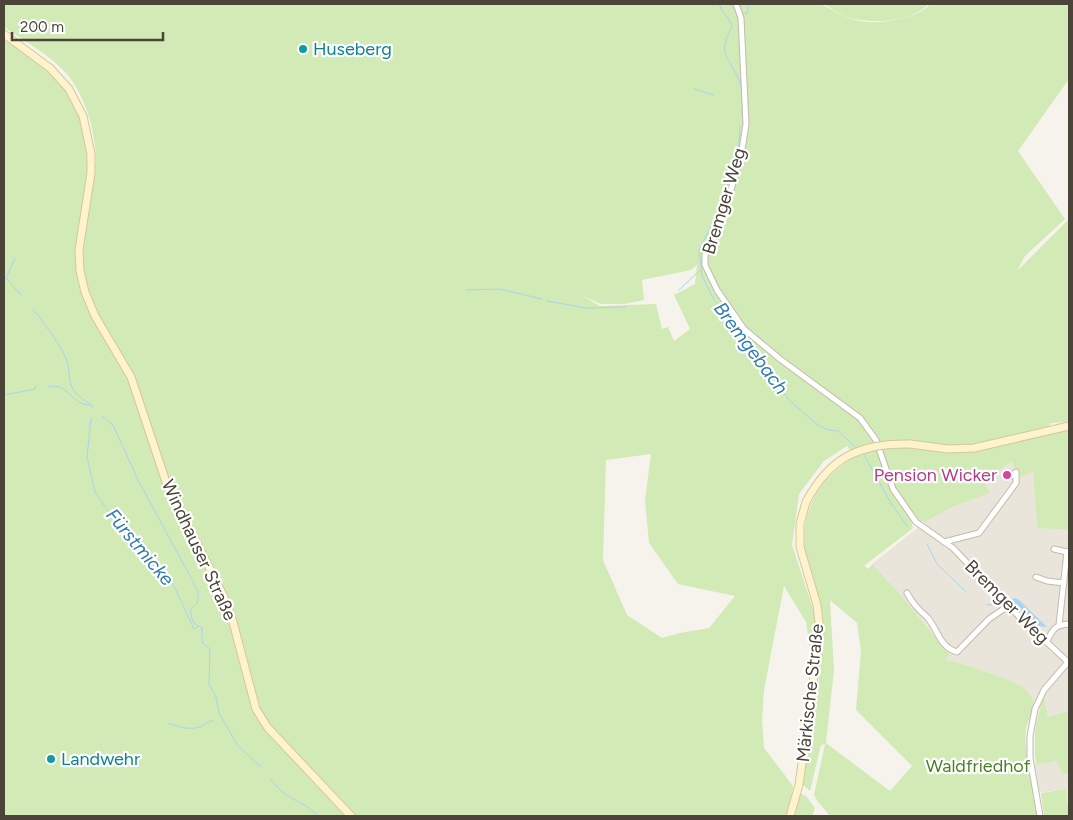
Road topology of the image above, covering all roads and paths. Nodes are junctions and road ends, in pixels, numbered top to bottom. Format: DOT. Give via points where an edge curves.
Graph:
graph roads {
  1 [pos="736,4"];
  2 [pos="4,34"];
  3 [pos="1069,426"];
  4 [pos="1011,476"];
  5 [pos="944,542"];
  6 [pos="1054,549"];
  7 [pos="1068,552"];
  8 [pos="1036,577"];
  9 [pos="1064,583"];
  10 [pos="907,593"];
  11 [pos="1006,603"];
  12 [pos="1059,624"];
  13 [pos="1069,624"];
  14 [pos="1047,641"];
  15 [pos="1069,662"];
  16 [pos="351,816"];
  17 [pos="790,816"];
  18 [pos="1040,816"];
  1 -- 5 [label="street, Bremger Weg" via="741,18 746,124 725,210 706,248 706,265 716,290 744,329 869,427 902,503 916,522"];
  2 -- 16 [label="main road, Windhauser Straße" via="38,57 60,78 77,101 85,121 92,154 79,250 84,292 131,377 166,482 224,598 256,709 268,728"];
  3 -- 17 [label="main road, Märkische Straße, bridge" via="974,448 948,449 910,444 874,446 844,457 824,474 806,502 800,524 800,547 817,605 820,632 799,785"];
  4 -- 5 [label="street, Bremger Weg" via="1016,472 1016,483 979,533"];
  5 -- 11 [label="street, Bremger Weg"];
  6 -- 7 [label="street"];
  7 -- 9 [label="street"];
  8 -- 9 [label="street"];
  9 -- 12 [label="street"];
  10 -- 11 [label="street" via="949,650 957,652"];
  11 -- 14 [label="street, Bremger Weg"];
  12 -- 13 [label="street"];
  12 -- 14 [label="street" via="1053,628"];
  14 -- 15 [label="street, Bremger Weg"];
  15 -- 18 [label="street" via="1044,690 1035,709 1030,736"];
}
